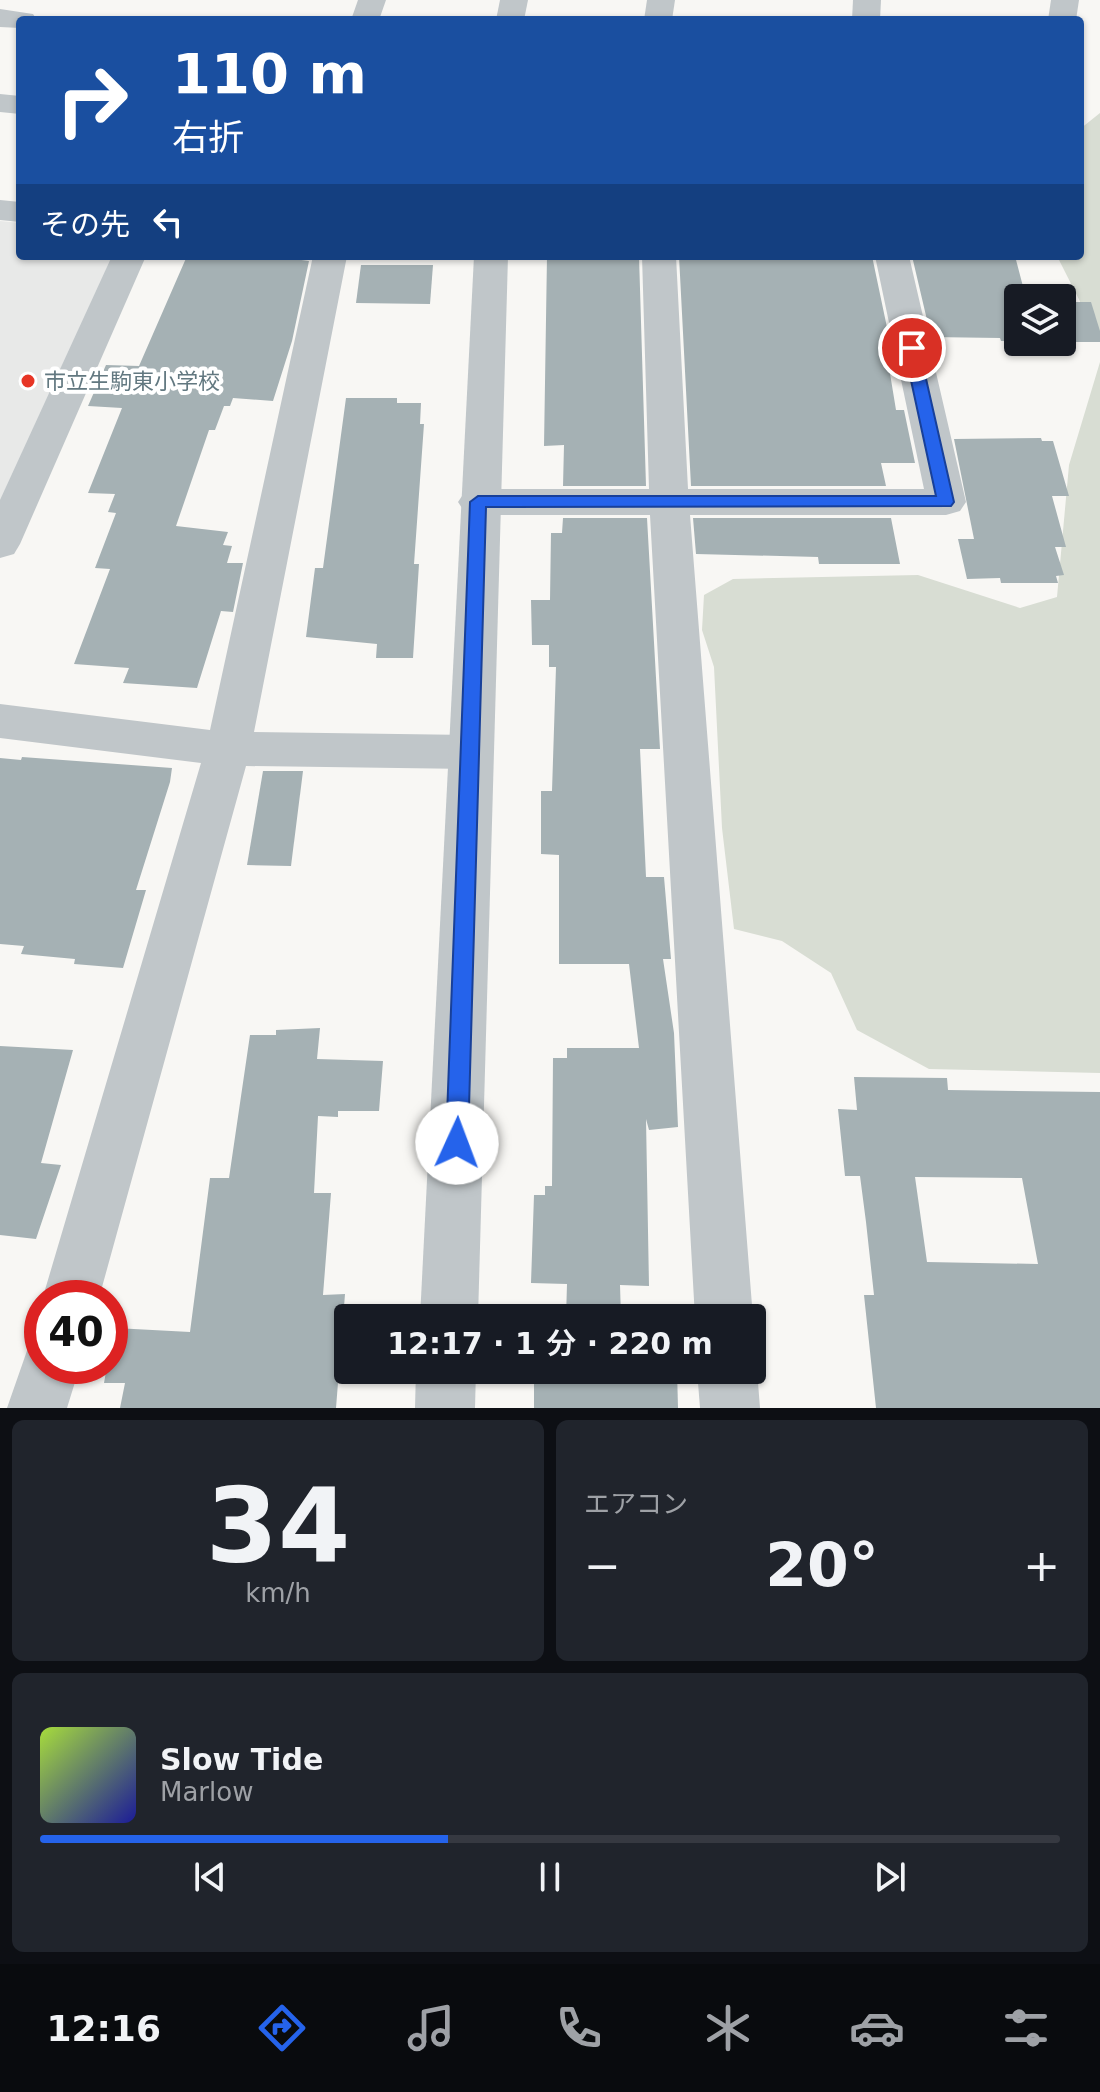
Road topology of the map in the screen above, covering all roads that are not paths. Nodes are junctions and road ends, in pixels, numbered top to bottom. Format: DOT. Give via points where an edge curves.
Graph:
graph roads {
  1 [pos="127,260"];
  2 [pos="329,260"];
  3 [pos="491,260"];
  4 [pos="659,260"];
  5 [pos="893,260"];
  6 [pos="478,502"];
  7 [pos="669,503"];
  8 [pos="0,544"];
  9 [pos="0,721"];
  10 [pos="228,749"];
  11 [pos="470,752"];
  12 [pos="75,1280"];
  13 [pos="450,1304"];
  14 [pos="723,1304"];
  15 [pos="44,1384"];
  16 [pos="446,1384"];
  17 [pos="728,1384"];
  18 [pos="37,1408"];
  19 [pos="445,1408"];
  20 [pos="730,1408"];
  1 -- 8 [label="street"];
  2 -- 10 [label="street"];
  3 -- 6 [label="street"];
  4 -- 7 [label="street"];
  5 -- 7 [label="street" via="946,502"];
  6 -- 7 [label="street"];
  6 -- 11 [label="street"];
  7 -- 14 [label="street"];
  9 -- 10 [label="street"];
  10 -- 11 [label="street"];
  10 -- 12 [label="street"];
  11 -- 13 [label="street"];
  15 -- 18 [label="street"];
  16 -- 19 [label="street"];
  17 -- 20 [label="street"];
}
